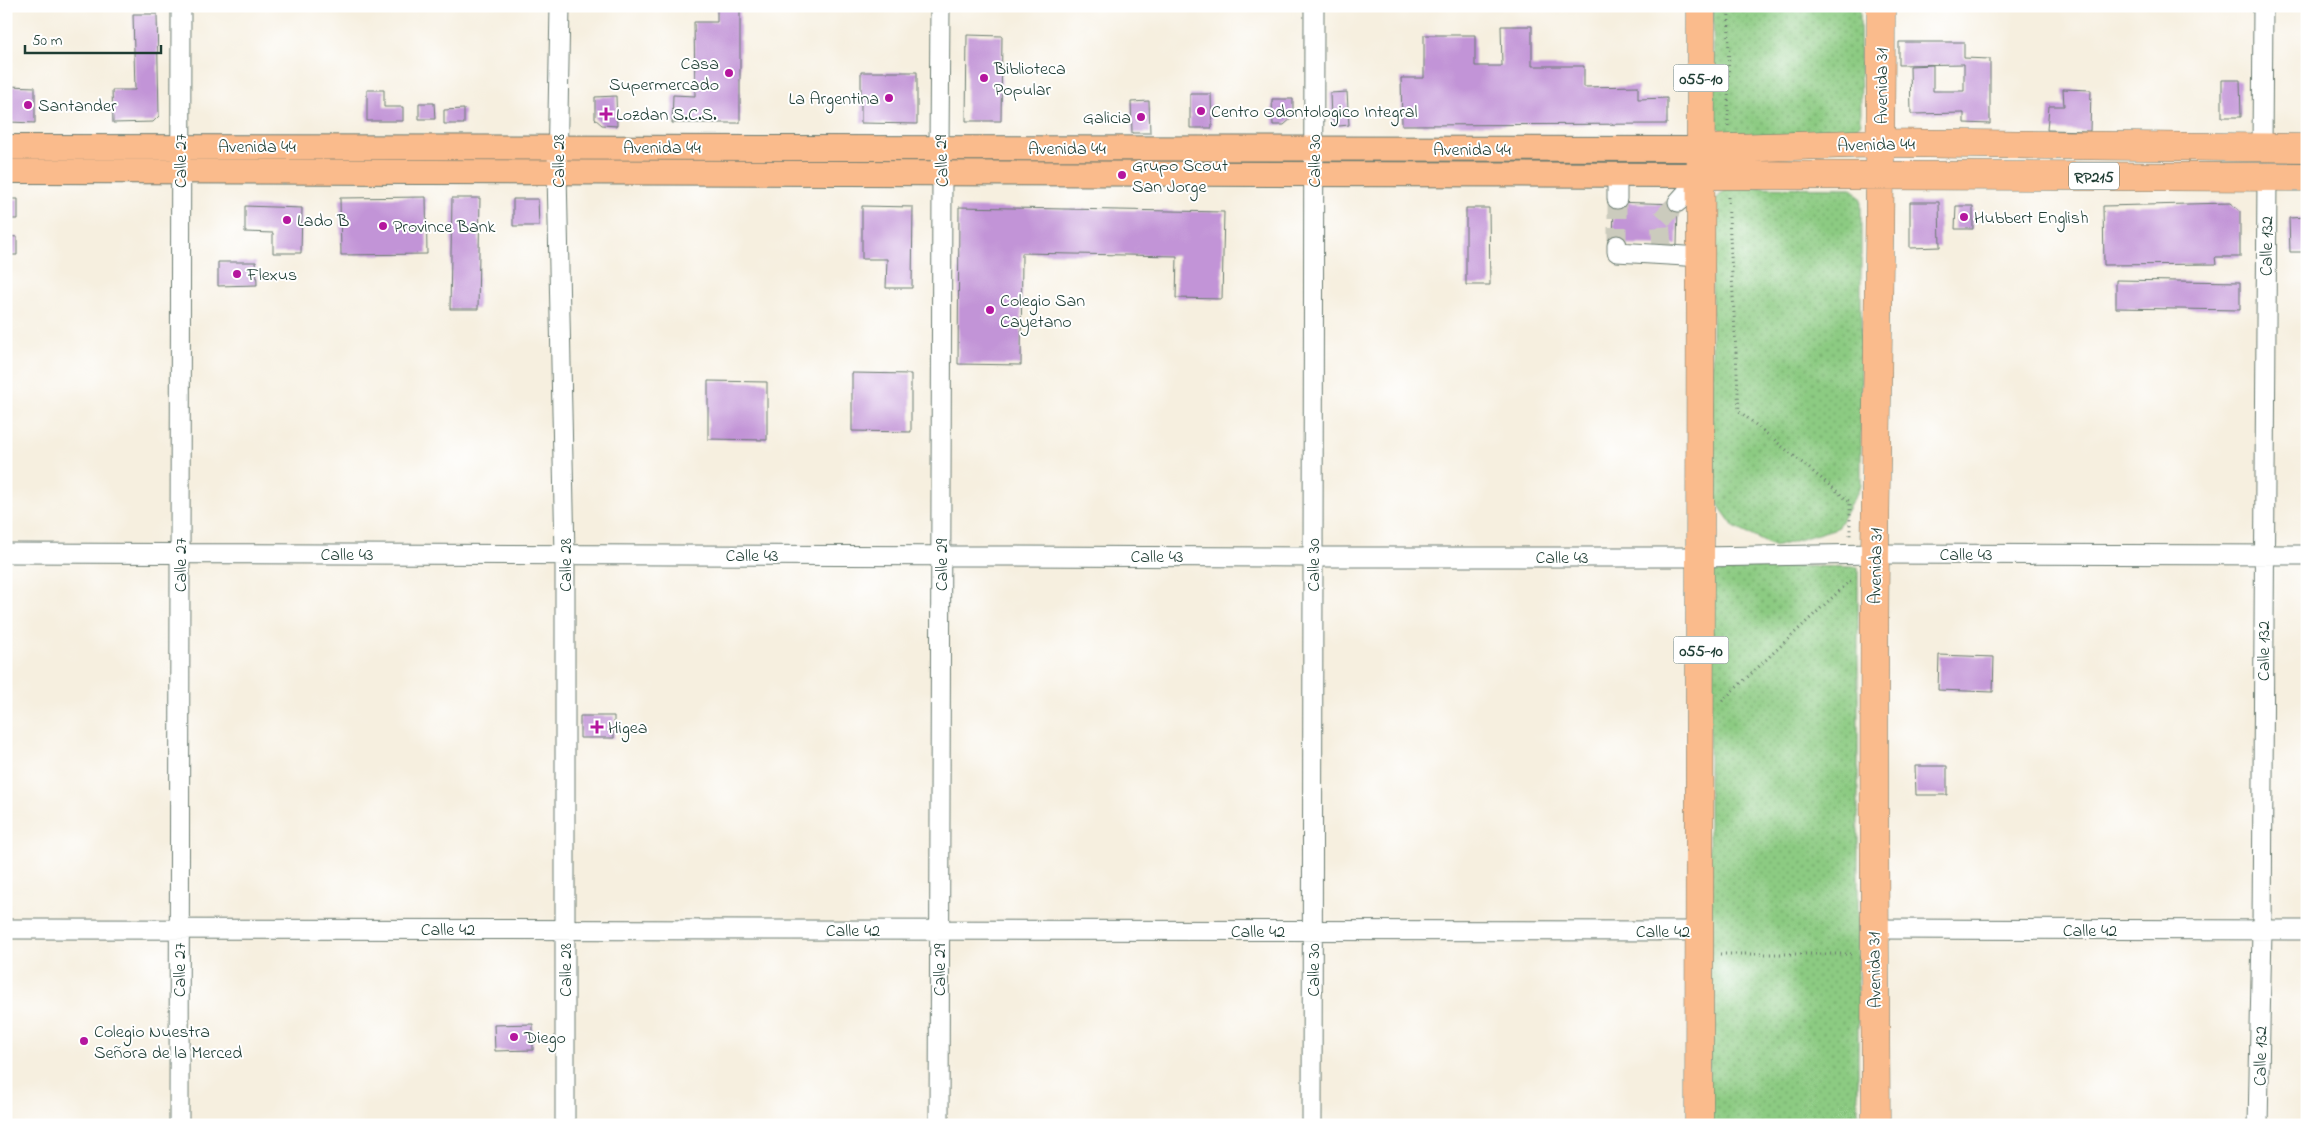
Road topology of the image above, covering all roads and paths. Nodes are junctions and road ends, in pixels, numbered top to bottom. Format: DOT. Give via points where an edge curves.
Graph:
graph roads {
  1 [pos="181,6"];
  2 [pos="560,6"];
  3 [pos="940,6"];
  4 [pos="1314,6"];
  5 [pos="1701,6"];
  6 [pos="1880,6"];
  7 [pos="2263,6"];
  8 [pos="1881,143"];
  9 [pos="181,146"];
  10 [pos="6,147"];
  11 [pos="558,147"];
  12 [pos="939,148"];
  13 [pos="1314,148"];
  14 [pos="2307,148"];
  15 [pos="2262,149"];
  16 [pos="1702,162"];
  17 [pos="6,171"];
  18 [pos="180,172"];
  19 [pos="558,172"];
  20 [pos="942,174"];
  21 [pos="1617,175"];
  22 [pos="1881,175"];
  23 [pos="1314,176"];
  24 [pos="2267,176"];
  25 [pos="2307,177"];
  26 [pos="1617,199"];
  27 [pos="1678,202"];
  28 [pos="1617,245"];
  29 [pos="1702,257"];
  30 [pos="6,553"];
  31 [pos="180,553"];
  32 [pos="1875,554"];
  33 [pos="565,555"];
  34 [pos="2263,555"];
  35 [pos="2307,555"];
  36 [pos="941,556"];
  37 [pos="1313,557"];
  38 [pos="1701,557"];
  39 [pos="6,929"];
  40 [pos="179,929"];
  41 [pos="565,930"];
  42 [pos="940,930"];
  43 [pos="2262,930"];
  44 [pos="2307,930"];
  45 [pos="1313,931"];
  46 [pos="1874,942"];
  47 [pos="1701,943"];
  48 [pos="178,1125"];
  49 [pos="565,1125"];
  50 [pos="939,1125"];
  51 [pos="1312,1125"];
  52 [pos="1699,1125"];
  53 [pos="1876,1125"];
  54 [pos="2258,1125"];
  1 -- 9 [label="street, Calle 27"];
  2 -- 11 [label="street, Calle 28"];
  3 -- 12 [label="street, Calle 29"];
  4 -- 13 [label="street, Calle 30"];
  5 -- 16 [label="highway, 055-10"];
  6 -- 8 [label="highway, Avenida 31"];
  7 -- 15 [label="street"];
  8 -- 15 [label="highway, Avenida 44 / RP215"];
  8 -- 16 [label="highway, Avenida 44 / RP215"];
  8 -- 22 [label="highway, Avenida 31"];
  9 -- 10 [label="main road, Avenida 44"];
  9 -- 11 [label="main road, Avenida 44"];
  9 -- 18 [label="street, Calle 27"];
  11 -- 12 [label="main road, Avenida 44"];
  11 -- 19 [label="street, Calle 28"];
  12 -- 13 [label="main road, Avenida 44"];
  12 -- 20 [label="street, Calle 29"];
  13 -- 16 [label="main road, Avenida 44"];
  13 -- 23 [label="street, Calle 30"];
  14 -- 15 [label="highway, Avenida 44 / RP215"];
  16 -- 21 [label="main road, Avenida 44"];
  16 -- 22 [label="highway, Avenida 44 / RP215"];
  16 -- 27 [label="street"];
  16 -- 29 [label="highway, 055-10"];
  17 -- 18 [label="main road, Avenida 44"];
  18 -- 19 [label="main road, Avenida 44"];
  18 -- 31 [label="street, Calle 27"];
  19 -- 20 [label="main road, Avenida 44"];
  19 -- 33 [label="street, Calle 28"];
  20 -- 23 [label="main road, Avenida 44"];
  20 -- 36 [label="street, Calle 29"];
  21 -- 23 [label="main road, Avenida 44"];
  21 -- 26 [label="street"];
  22 -- 24 [label="highway, Avenida 44 / RP215"];
  22 -- 32 [label="highway, Avenida 31"];
  23 -- 37 [label="street, Calle 30"];
  24 -- 25 [label="highway, Avenida 44 / RP215"];
  24 -- 34 [label="street, Calle 132"];
  28 -- 29 [label="street" via="1617,252 1662,251"];
  29 -- 38 [label="highway, 055-10"];
  30 -- 31 [label="street, Calle 43"];
  31 -- 33 [label="street, Calle 43"];
  31 -- 40 [label="street, Calle 27"];
  32 -- 34 [label="street, Calle 43"];
  32 -- 38 [label="street, Calle 43"];
  32 -- 46 [label="highway, Avenida 31"];
  33 -- 36 [label="street, Calle 43"];
  33 -- 41 [label="street, Calle 28"];
  34 -- 35 [label="street, Calle 43"];
  34 -- 43 [label="street, Calle 132"];
  36 -- 37 [label="street, Calle 43"];
  36 -- 42 [label="street, Calle 29"];
  37 -- 38 [label="street, Calle 43"];
  37 -- 45 [label="street, Calle 30"];
  38 -- 47 [label="highway, 055-10"];
  39 -- 40 [label="street, Calle 42"];
  40 -- 41 [label="street, Calle 42"];
  40 -- 48 [label="street, Calle 27"];
  41 -- 42 [label="street, Calle 42"];
  41 -- 49 [label="street, Calle 28"];
  42 -- 45 [label="street, Calle 42"];
  42 -- 50 [label="street, Calle 29"];
  43 -- 44 [label="street, Calle 42"];
  43 -- 46 [label="street, Calle 42"];
  43 -- 54 [label="street, Calle 132"];
  45 -- 47 [label="street, Calle 42"];
  45 -- 51 [label="street, Calle 30"];
  46 -- 47 [label="path"];
  46 -- 53 [label="highway, Avenida 31"];
  47 -- 52 [label="highway, 055-10"];
}
